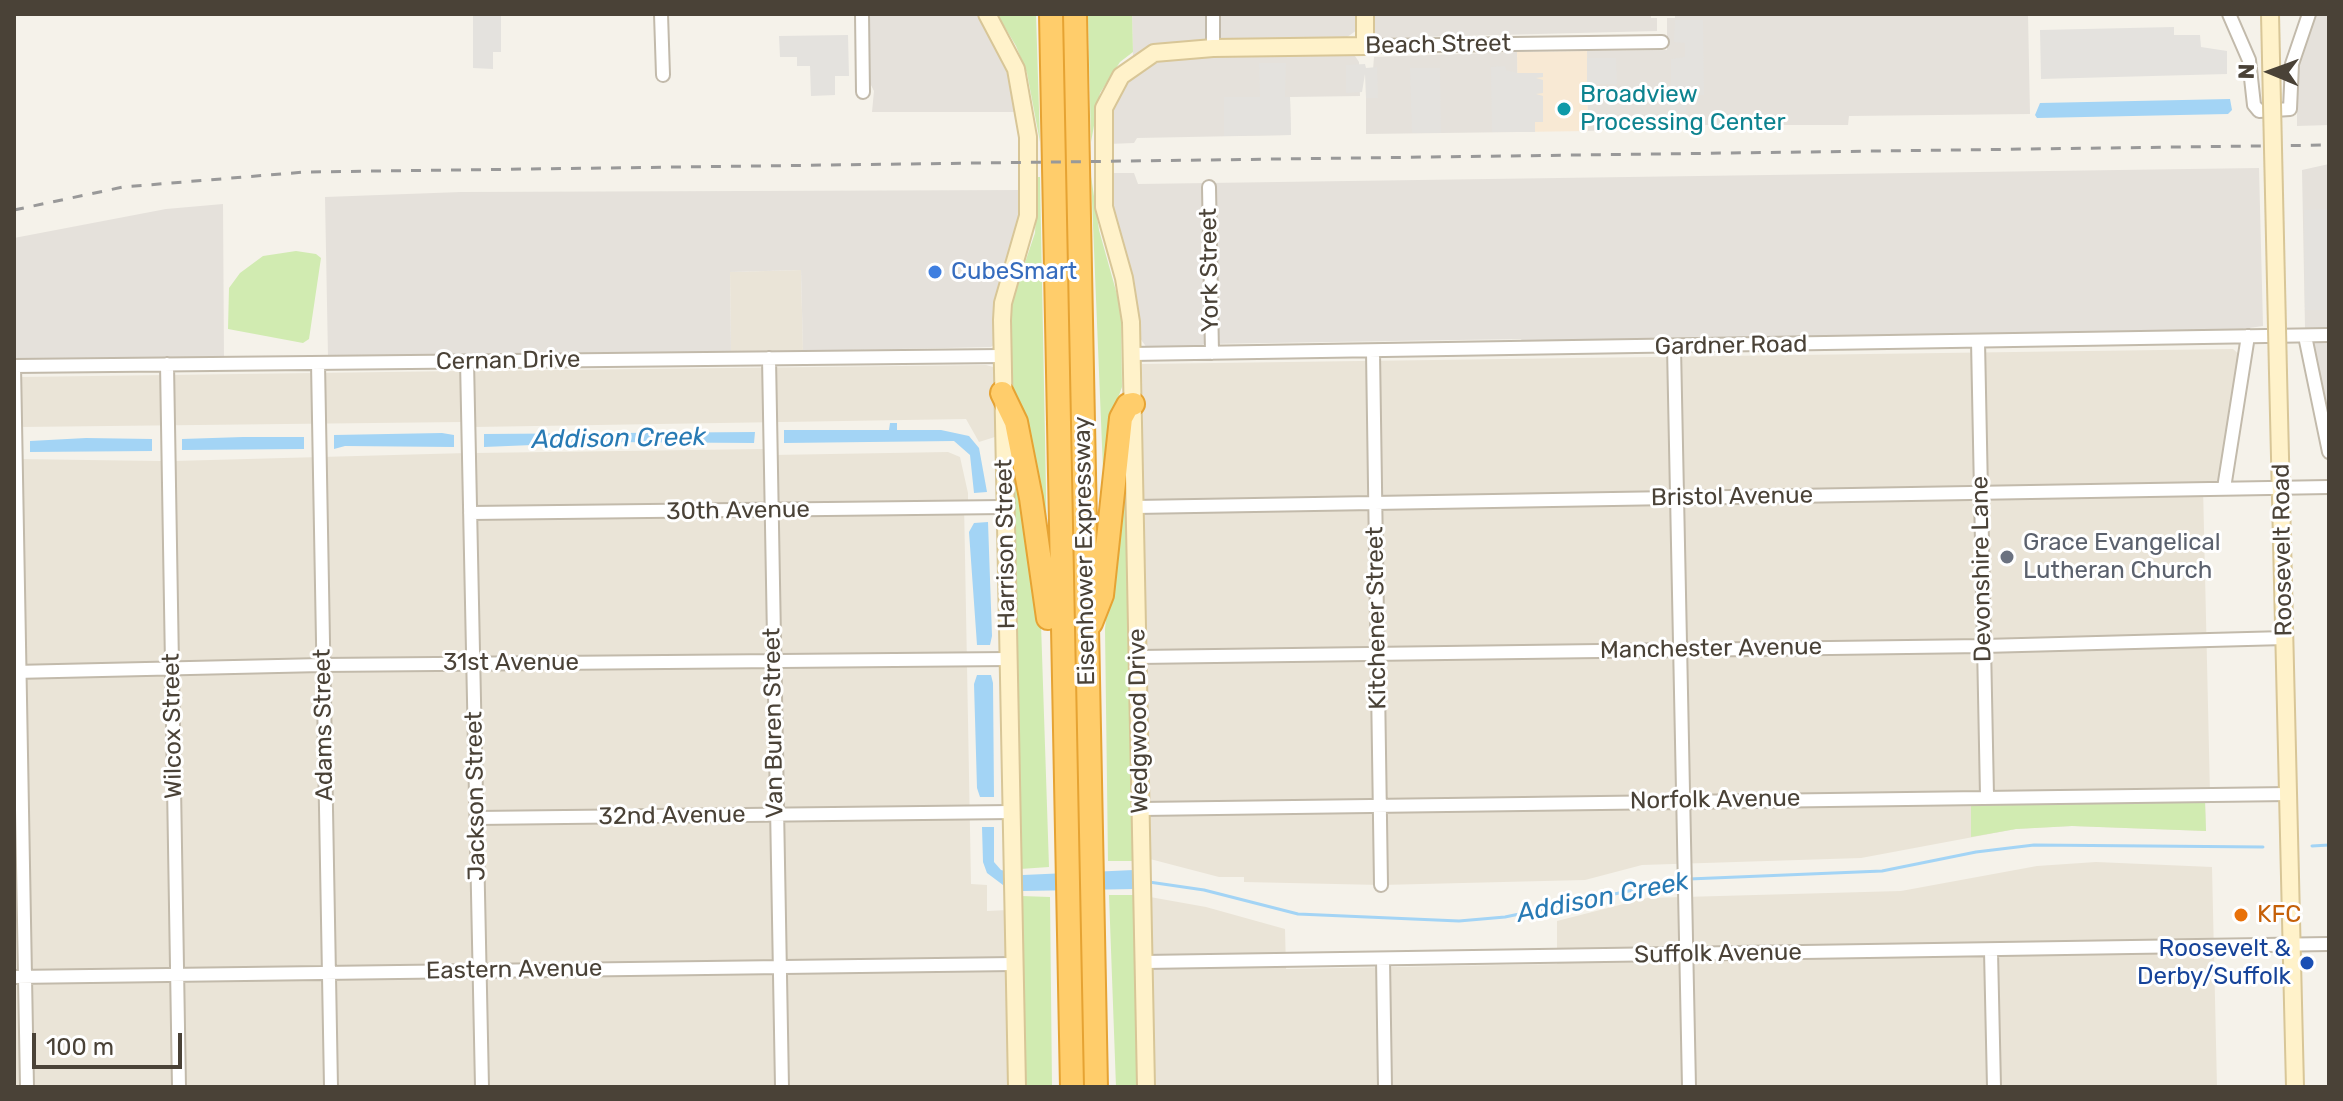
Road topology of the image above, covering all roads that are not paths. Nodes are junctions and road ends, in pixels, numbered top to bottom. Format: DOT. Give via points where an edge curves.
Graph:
graph roads {
  1 [pos="661,14"];
  2 [pos="862,14"];
  3 [pos="987,14"];
  4 [pos="1051,14"];
  5 [pos="1075,14"];
  6 [pos="1213,14"];
  7 [pos="1365,14"];
  8 [pos="2229,14"];
  9 [pos="2270,14"];
  10 [pos="2309,14"];
  11 [pos="1662,42"];
  12 [pos="1365,46"];
  13 [pos="1213,48"];
  14 [pos="663,75"];
  15 [pos="863,92"];
  16 [pos="1209,187"];
  17 [pos="2329,335"];
  18 [pos="2248,336"];
  19 [pos="2305,336"];
  20 [pos="1978,341"];
  21 [pos="1674,347"];
  22 [pos="1373,352"];
  23 [pos="1212,353"];
  24 [pos="1132,354"];
  25 [pos="1002,356"];
  26 [pos="769,358"];
  27 [pos="467,361"];
  28 [pos="318,363"];
  29 [pos="167,364"];
  30 [pos="14,366"];
  31 [pos="1002,393"];
  32 [pos="1133,404"];
  33 [pos="2329,452"];
  34 [pos="2329,487"];
  35 [pos="2224,488"];
  36 [pos="2281,488"];
  37 [pos="1979,492"];
  38 [pos="1677,498"];
  39 [pos="1375,502"];
  40 [pos="1005,507"];
  41 [pos="1135,507"];
  42 [pos="771,511"];
  43 [pos="470,513"];
  44 [pos="1086,635"];
  45 [pos="2285,638"];
  46 [pos="1984,646"];
  47 [pos="1680,649"];
  48 [pos="1378,653"];
  49 [pos="1138,657"];
  50 [pos="1009,659"];
  51 [pos="774,661"];
  52 [pos="473,663"];
  53 [pos="322,665"];
  54 [pos="172,669"];
  55 [pos="17,672"];
  56 [pos="1064,706"];
  57 [pos="2289,794"];
  58 [pos="1987,796"];
  59 [pos="1684,800"];
  60 [pos="1380,803"];
  61 [pos="1141,809"];
  62 [pos="1012,812"];
  63 [pos="776,814"];
  64 [pos="476,818"];
  65 [pos="1381,885"];
  66 [pos="2292,944"];
  67 [pos="2329,944"];
  68 [pos="1991,951"];
  69 [pos="1686,955"];
  70 [pos="1383,959"];
  71 [pos="1144,962"];
  72 [pos="1094,963"];
  73 [pos="1014,964"];
  74 [pos="780,967"];
  75 [pos="479,970"];
  76 [pos="329,972"];
  77 [pos="178,975"];
  78 [pos="20,977"];
  79 [pos="27,1087"];
  80 [pos="179,1087"];
  81 [pos="331,1087"];
  82 [pos="482,1087"];
  83 [pos="782,1087"];
  84 [pos="1017,1087"];
  85 [pos="1072,1087"];
  86 [pos="1096,1087"];
  87 [pos="1109,1087"];
  88 [pos="1146,1087"];
  89 [pos="1385,1087"];
  90 [pos="1689,1087"];
  91 [pos="1994,1087"];
  92 [pos="2295,1087"];
  1 -- 14 [label="street"];
  2 -- 15 [label="street"];
  3 -- 25 [label="street, Harrison Street" via="1016,69 1028,137 1028,216 1003,303"];
  4 -- 56 [label="highway, Eisenhower Expressway"];
  5 -- 44 [label="highway, Eisenhower Expressway"];
  6 -- 13 [label="street"];
  7 -- 12 [label="street"];
  8 -- 10 [label="street" via="2249,60 2259,111 2290,109 2292,64"];
  9 -- 36 [label="street, Roosevelt Road, bridge"];
  11 -- 12 [label="street, Beach Street"];
  12 -- 13 [label="street, Beach Street"];
  13 -- 24 [label="street, Beach Street" via="1146,57 1121,76 1104,108 1104,207 1129,298"];
  16 -- 23 [label="street, York Street"];
  17 -- 19 [label="street, Gardner Road"];
  18 -- 19 [label="street, Gardner Road"];
  18 -- 20 [label="street, Gardner Road"];
  18 -- 35 [label="street"];
  19 -- 33 [label="street"];
  20 -- 21 [label="street, Gardner Road"];
  20 -- 37 [label="street, Devonshire Lane"];
  21 -- 22 [label="street, Gardner Road"];
  21 -- 38 [label="street"];
  22 -- 23 [label="street, Gardner Road"];
  22 -- 39 [label="street, Kitchener Street"];
  23 -- 24 [label="street, Gardner Road"];
  24 -- 32 [label="street, Wedgwood Drive"];
  25 -- 26 [label="street, Cernan Drive"];
  25 -- 31 [label="street, Harrison Street"];
  26 -- 27 [label="street, Cernan Drive"];
  26 -- 42 [label="street, Van Buren Street"];
  27 -- 28 [label="street, Cernan Drive"];
  27 -- 43 [label="street, Jackson Street"];
  28 -- 29 [label="street, Cernan Drive"];
  28 -- 53 [label="street, Adams Street"];
  29 -- 30 [label="street, Cernan Drive"];
  29 -- 54 [label="street, Wilcox Street"];
  30 -- 55 [label="street"];
  31 -- 40 [label="street, Harrison Street"];
  31 -- 56 [label="highway" via="1016,422 1034,510 1046,580 1051,660"];
  32 -- 41 [label="street, Wedgwood Drive"];
  32 -- 44 [label="highway" via="1121,418 1102,595"];
  34 -- 36 [label="street, Bristol Avenue"];
  35 -- 36 [label="street, Bristol Avenue"];
  35 -- 37 [label="street, Bristol Avenue"];
  36 -- 45 [label="street, Roosevelt Road"];
  37 -- 38 [label="street, Bristol Avenue"];
  37 -- 46 [label="street, Devonshire Lane"];
  38 -- 39 [label="street, Bristol Avenue"];
  38 -- 47 [label="street"];
  39 -- 41 [label="street, Bristol Avenue"];
  39 -- 48 [label="street, Kitchener Street"];
  40 -- 42 [label="street, 30th Avenue"];
  40 -- 50 [label="street, Harrison Street"];
  41 -- 49 [label="street, Wedgwood Drive"];
  42 -- 43 [label="street, 30th Avenue"];
  42 -- 51 [label="street, Van Buren Street"];
  43 -- 52 [label="street, Jackson Street"];
  44 -- 72 [label="highway, Eisenhower Expressway"];
  45 -- 46 [label="street, Manchester Avenue"];
  45 -- 57 [label="street, Roosevelt Road"];
  46 -- 47 [label="street, Manchester Avenue"];
  46 -- 58 [label="street, Devonshire Lane"];
  47 -- 48 [label="street, Manchester Avenue"];
  47 -- 59 [label="street"];
  48 -- 49 [label="street, Manchester Avenue"];
  48 -- 60 [label="street, Kitchener Street"];
  49 -- 61 [label="street, Wedgwood Drive"];
  50 -- 51 [label="street, 31st Avenue"];
  50 -- 62 [label="street, Harrison Street"];
  51 -- 52 [label="street, 31st Avenue"];
  51 -- 63 [label="street, Van Buren Street"];
  52 -- 53 [label="street, 31st Avenue"];
  52 -- 64 [label="street, Jackson Street"];
  53 -- 54 [label="street, 31st Avenue"];
  53 -- 76 [label="street, Adams Street"];
  54 -- 55 [label="street, 31st Avenue"];
  54 -- 77 [label="street, Wilcox Street"];
  55 -- 78 [label="street"];
  56 -- 85 [label="highway, Eisenhower Expressway"];
  57 -- 58 [label="street, Norfolk Avenue"];
  57 -- 66 [label="street, Roosevelt Road"];
  58 -- 59 [label="street, Norfolk Avenue"];
  59 -- 60 [label="street, Norfolk Avenue"];
  59 -- 69 [label="street"];
  60 -- 61 [label="street, Norfolk Avenue"];
  60 -- 65 [label="street, Kitchener Street"];
  61 -- 71 [label="street, Wedgwood Drive"];
  62 -- 63 [label="street, 32nd Avenue"];
  62 -- 73 [label="street, Harrison Street"];
  63 -- 64 [label="street, 32nd Avenue"];
  63 -- 74 [label="street, Van Buren Street"];
  64 -- 75 [label="street, Jackson Street"];
  66 -- 67 [label="street, Suffolk Avenue"];
  66 -- 68 [label="street, Suffolk Avenue"];
  66 -- 92 [label="street, Roosevelt Road"];
  68 -- 69 [label="street, Suffolk Avenue"];
  68 -- 91 [label="street"];
  69 -- 70 [label="street, Suffolk Avenue"];
  69 -- 90 [label="street"];
  70 -- 71 [label="street, Suffolk Avenue"];
  70 -- 89 [label="street"];
  71 -- 88 [label="street, Wedgwood Drive"];
  72 -- 86 [label="highway, Eisenhower Expressway"];
  72 -- 87 [label="highway" via="1106,995"];
  73 -- 74 [label="street, Eastern Avenue"];
  73 -- 84 [label="street, Harrison Street"];
  74 -- 75 [label="street, Eastern Avenue"];
  74 -- 83 [label="street, Van Buren Street"];
  75 -- 76 [label="street, Eastern Avenue"];
  75 -- 82 [label="street, Jackson Street"];
  76 -- 77 [label="street, Eastern Avenue"];
  76 -- 81 [label="street, Adams Street"];
  77 -- 78 [label="street, Eastern Avenue"];
  77 -- 80 [label="street, Wilcox Street"];
  78 -- 79 [label="street"];
}
